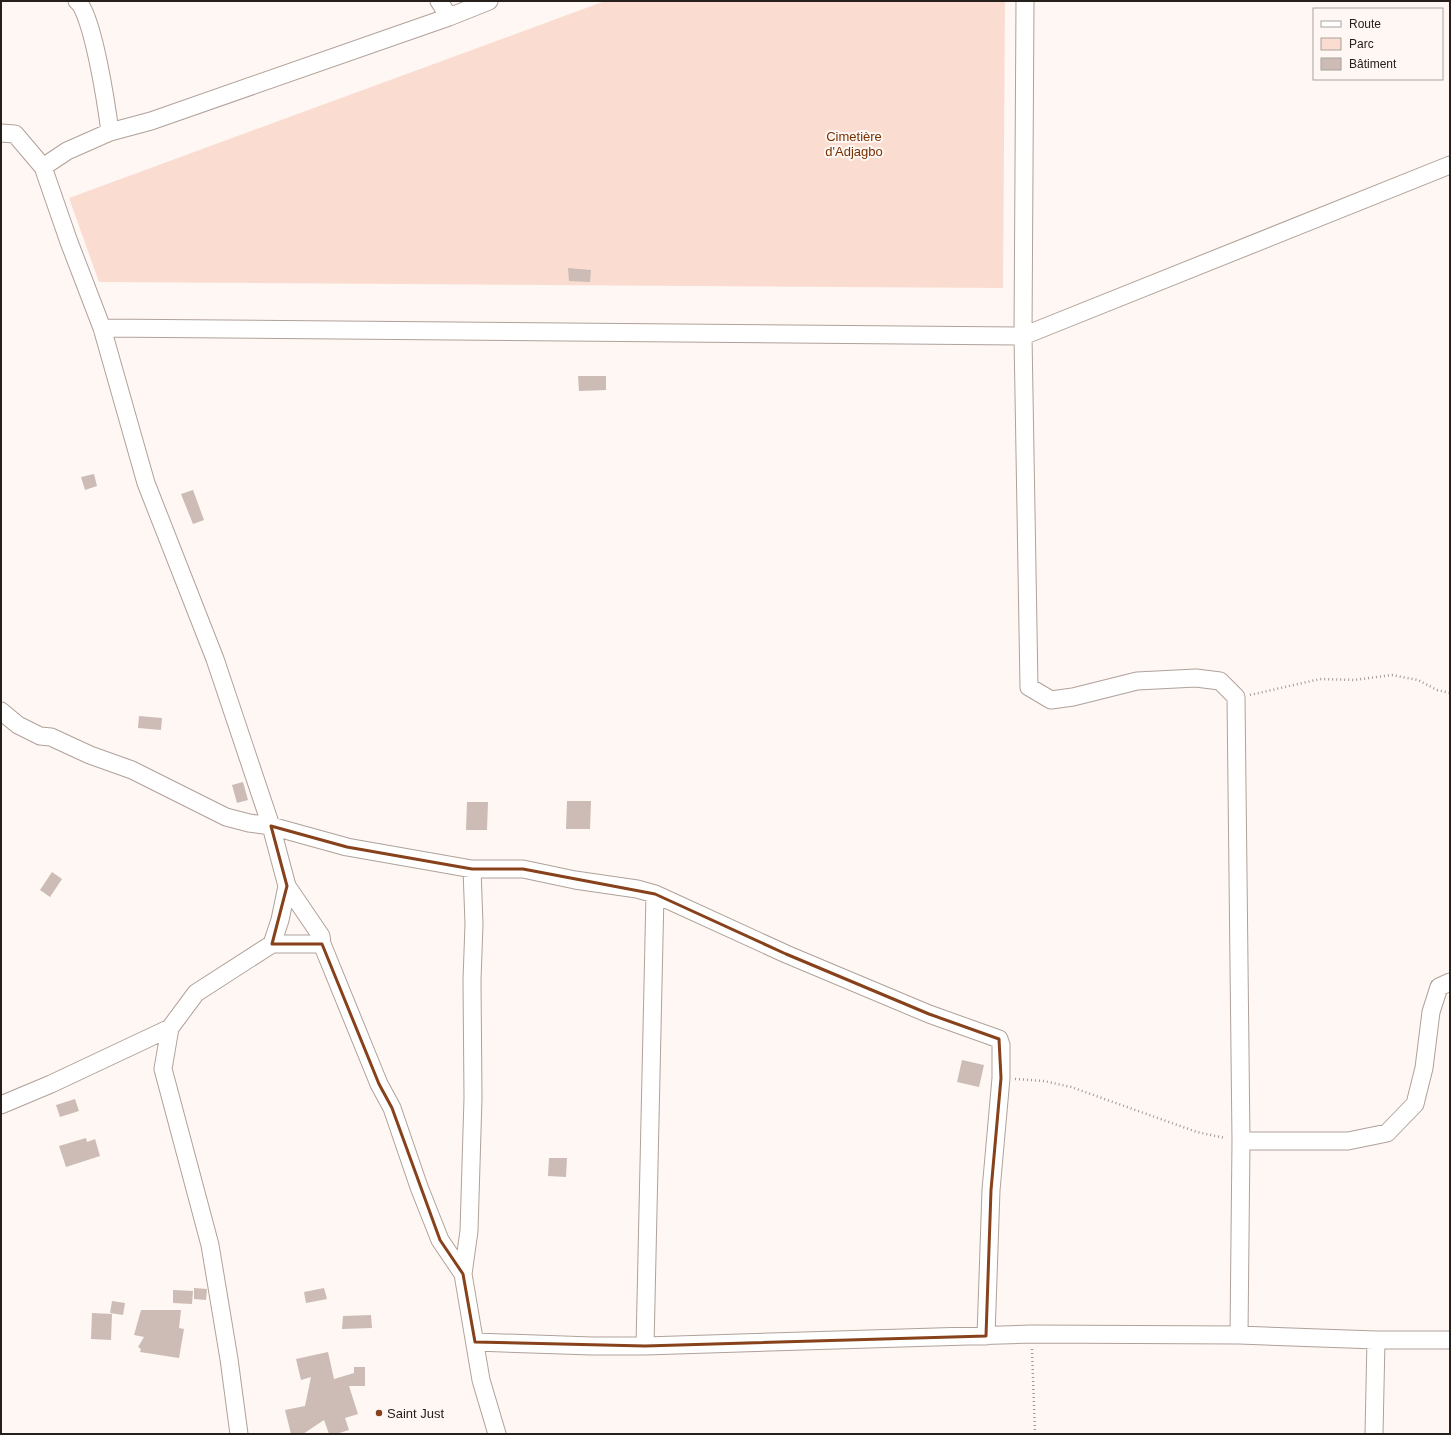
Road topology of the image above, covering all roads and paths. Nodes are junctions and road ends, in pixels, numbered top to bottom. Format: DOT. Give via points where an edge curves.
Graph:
graph roads {
  1 [pos="77,1"];
  2 [pos="439,1"];
  3 [pos="489,1"];
  4 [pos="1025,1"];
  5 [pos="449,17"];
  6 [pos="110,132"];
  7 [pos="1,133"];
  8 [pos="1450,165"];
  9 [pos="43,167"];
  10 [pos="102,328"];
  11 [pos="1023,336"];
  12 [pos="1450,693"];
  13 [pos="1236,698"];
  14 [pos="1,711"];
  15 [pos="271,826"];
  16 [pos="472,869"];
  17 [pos="287,886"];
  18 [pos="655,894"];
  19 [pos="272,944"];
  20 [pos="322,944"];
  21 [pos="1450,982"];
  22 [pos="170,1028"];
  23 [pos="1001,1078"];
  24 [pos="1,1105"];
  25 [pos="1241,1141"];
  26 [pos="463,1274"];
  27 [pos="1031,1334"];
  28 [pos="1240,1335"];
  29 [pos="986,1336"];
  30 [pos="1376,1340"];
  31 [pos="1450,1340"];
  32 [pos="475,1342"];
  33 [pos="645,1346"];
  34 [pos="239,1434"];
  35 [pos="497,1434"];
  36 [pos="1035,1434"];
  37 [pos="1374,1434"];
  1 -- 6 [label="street" via="85,13 102,78"];
  2 -- 5 [label="street"];
  3 -- 5 [label="street"];
  4 -- 11 [label="street"];
  5 -- 6 [label="street" via="152,121"];
  6 -- 9 [label="street" via="67,151"];
  7 -- 9 [label="street" via="15,134"];
  8 -- 11 [label="street"];
  9 -- 10 [label="street"];
  10 -- 11 [label="street"];
  10 -- 15 [label="street" via="146,483 215,659"];
  11 -- 13 [label="street" via="1029,687 1051,700 1137,681 1196,678 1220,681"];
  12 -- 13 [label="path" via="1437,690 1418,680 1392,675 1354,680 1320,679"];
  13 -- 25 [label="street"];
  14 -- 15 [label="street" via="18,725 40,736 51,737 132,770 226,817"];
  15 -- 16 [label="street" via="347,847"];
  15 -- 17 [label="street"];
  16 -- 18 [label="street" via="523,869"];
  16 -- 26 [label="street" via="473,1098 469,1231"];
  17 -- 19 [label="street"];
  17 -- 20 [label="street" via="321,936"];
  18 -- 23 [label="street" via="786,954 929,1014 999,1039"];
  18 -- 33 [label="street"];
  19 -- 20 [label="street"];
  19 -- 22 [label="street" via="196,993"];
  20 -- 26 [label="street" via="379,1084 392,1108 418,1187 440,1240"];
  21 -- 25 [label="street" via="1439,987 1431,1012 1424,1068 1415,1104 1387,1133 1348,1141"];
  22 -- 24 [label="street"];
  22 -- 34 [label="street" via="163,1069 210,1245"];
  23 -- 25 [label="path" via="1044,1080 1071,1087 1197,1132"];
  23 -- 29 [label="street" via="991,1190"];
  25 -- 28 [label="street"];
  26 -- 32 [label="street"];
  27 -- 28 [label="street"];
  27 -- 29 [label="street"];
  27 -- 36 [label="path"];
  28 -- 30 [label="street"];
  29 -- 33 [label="street"];
  30 -- 31 [label="street"];
  30 -- 37 [label="street"];
  32 -- 33 [label="street"];
  32 -- 35 [label="street" via="482,1380"];
}
